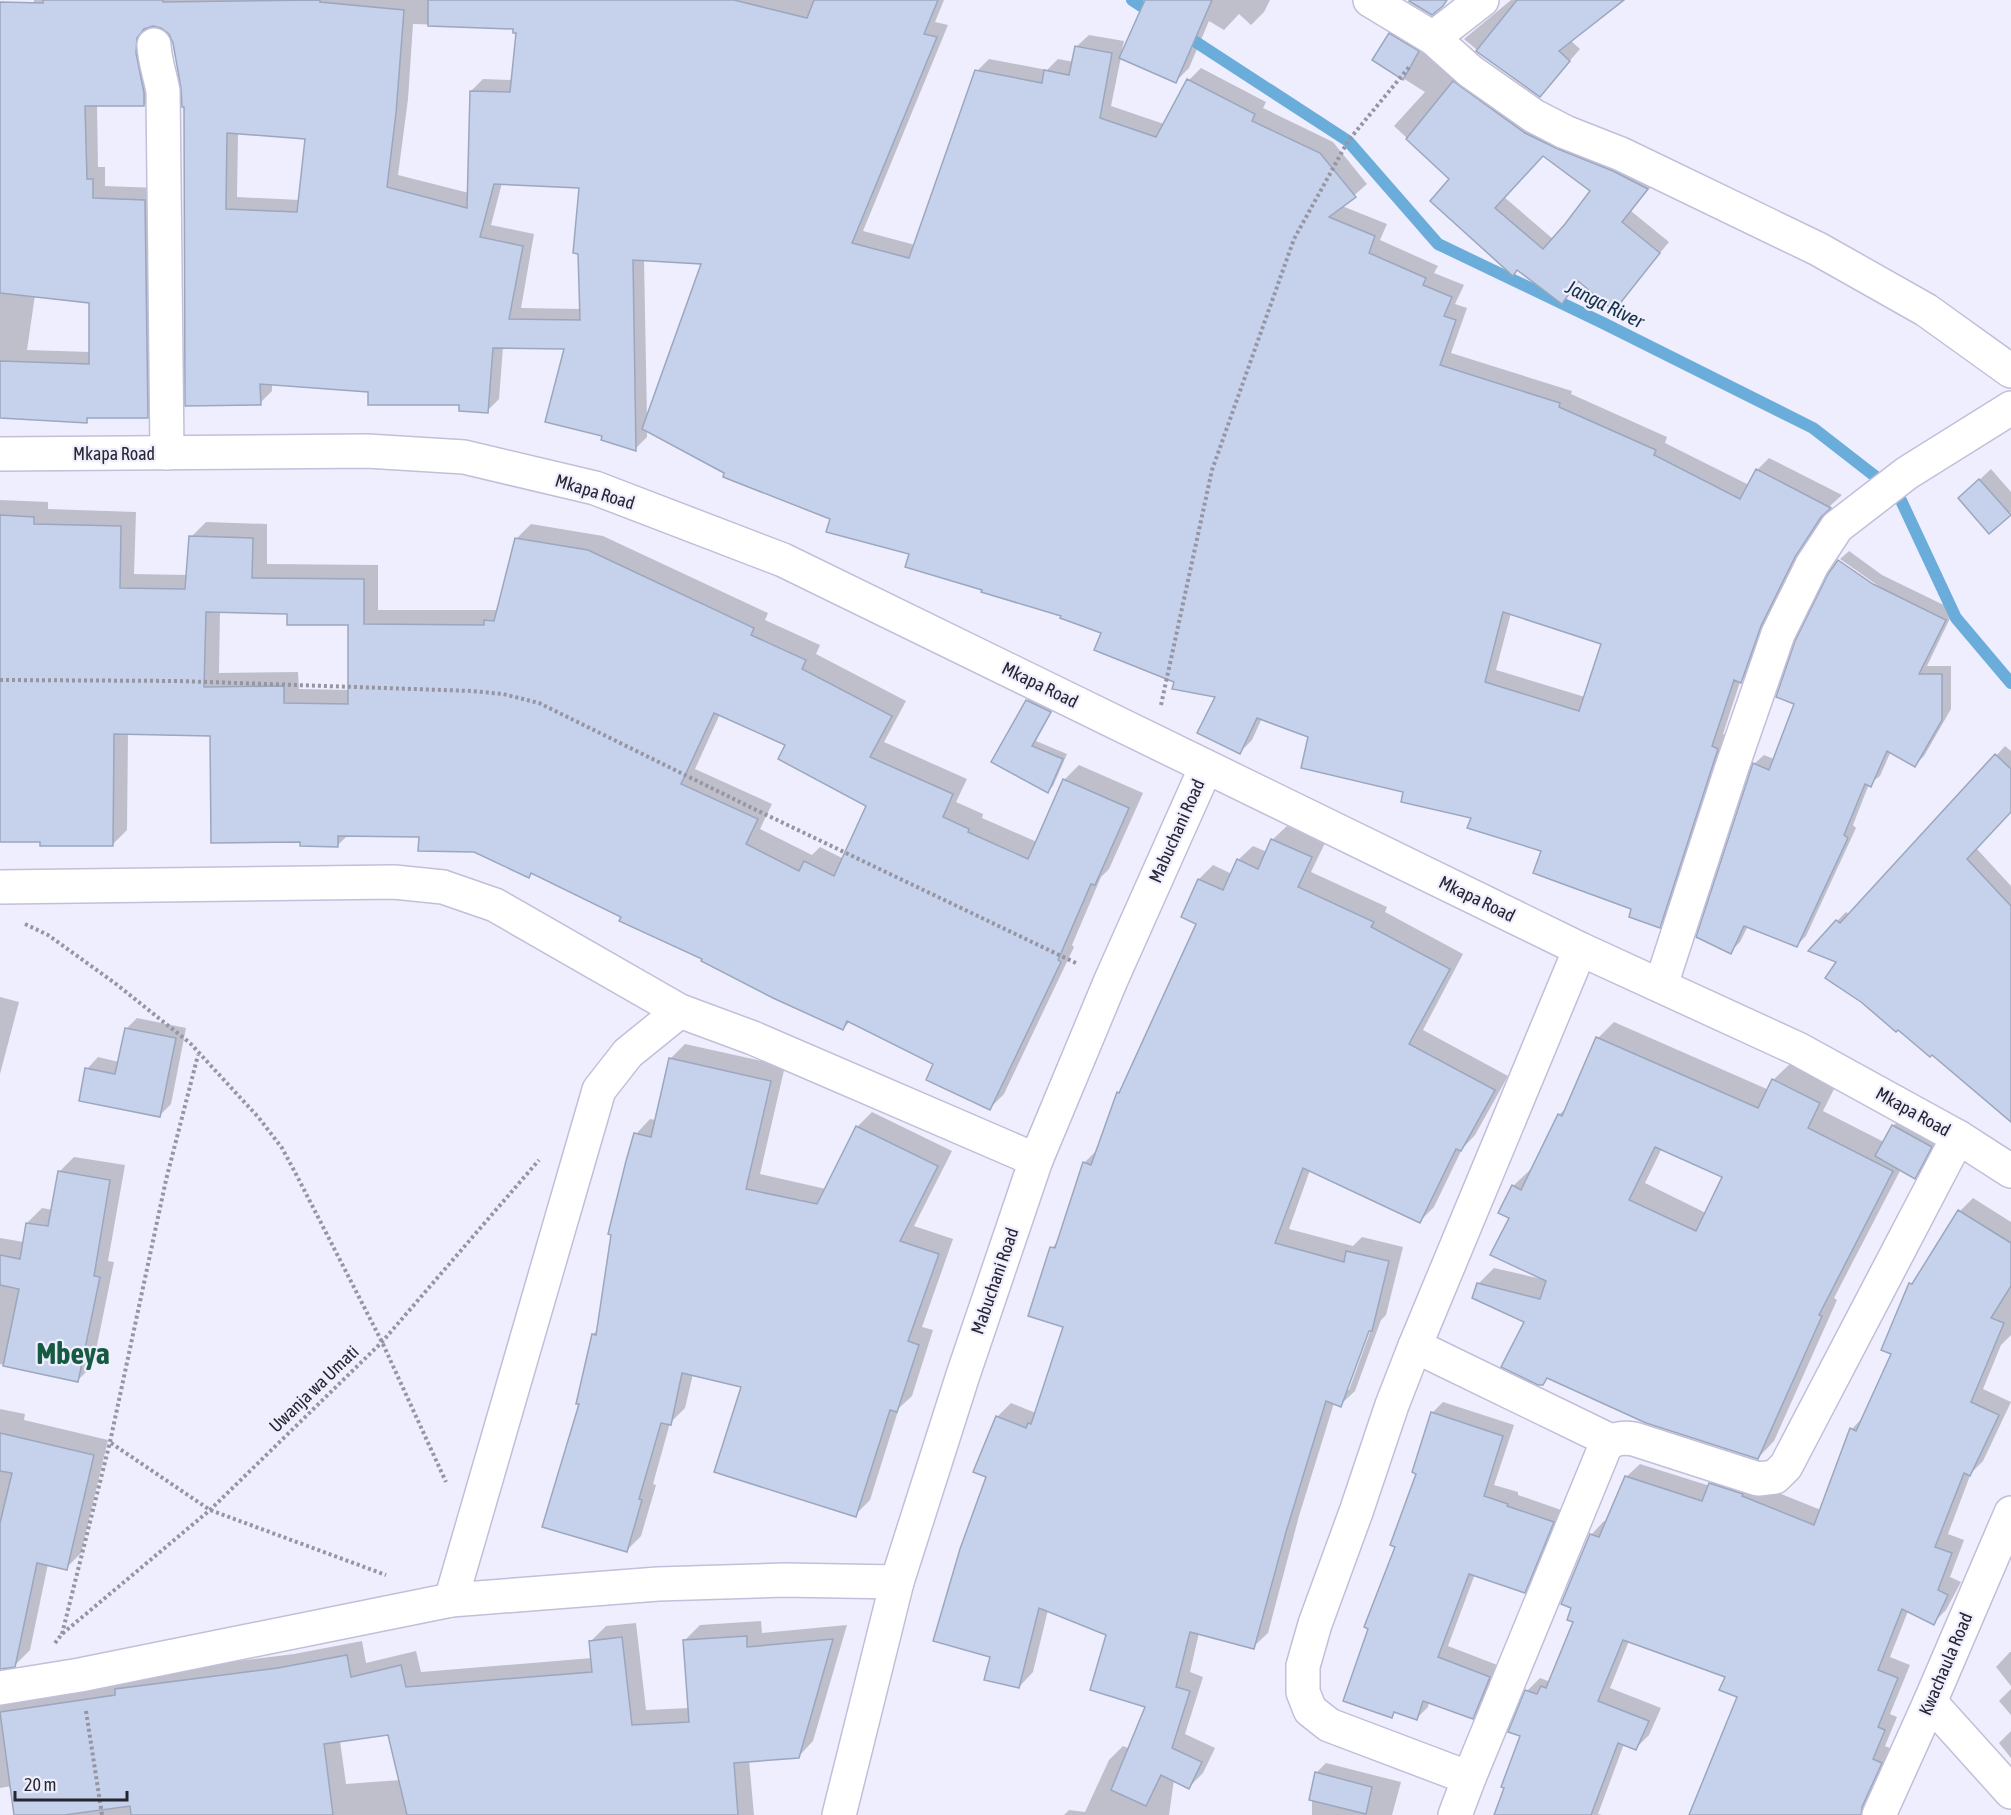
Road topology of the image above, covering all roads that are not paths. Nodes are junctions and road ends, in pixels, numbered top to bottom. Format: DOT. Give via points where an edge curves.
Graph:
graph roads {
  1 [pos="1370,0"];
  2 [pos="1482,0"];
  3 [pos="1433,38"];
  4 [pos="154,45"];
  5 [pos="2011,371"];
  6 [pos="2011,408"];
  7 [pos="167,453"];
  8 [pos="0,454"];
  9 [pos="1206,767"];
  10 [pos="0,887"];
  11 [pos="1580,949"];
  12 [pos="1661,985"];
  13 [pos="680,1011"];
  14 [pos="1958,1137"];
  15 [pos="1036,1160"];
  16 [pos="2011,1171"];
  17 [pos="1415,1346"];
  18 [pos="1611,1441"];
  19 [pos="2011,1513"];
  20 [pos="897,1582"];
  21 [pos="451,1600"];
  22 [pos="12,1686"];
  23 [pos="1930,1702"];
  24 [pos="1469,1778"];
  25 [pos="2011,1792"];
  26 [pos="839,1815"];
  27 [pos="1455,1815"];
  28 [pos="1879,1815"];
  1 -- 3 [label="street"];
  2 -- 3 [label="street"];
  3 -- 5 [label="street" via="1470,71 1534,116 1818,249 1926,310"];
  4 -- 7 [label="street" via="163,91"];
  6 -- 12 [label="street" via="1907,473 1837,526 1812,565 1778,634"];
  7 -- 8 [label="street, Mkapa Road"];
  7 -- 9 [label="street, Mkapa Road" via="367,451 464,457 595,488 783,560"];
  9 -- 11 [label="street, Mkapa Road"];
  9 -- 15 [label="street, Mabuchani Road"];
  10 -- 13 [label="street" via="394,882 443,887 495,905"];
  11 -- 12 [label="street, Mkapa Road"];
  11 -- 17 [label="street"];
  12 -- 14 [label="street, Mkapa Road" via="1798,1049"];
  13 -- 15 [label="street" via="753,1038"];
  13 -- 21 [label="street" via="628,1053 600,1090"];
  14 -- 16 [label="street, Mkapa Road"];
  14 -- 18 [label="street" via="1786,1466 1775,1477 1758,1479 1626,1437"];
  15 -- 20 [label="street, Mabuchani Road"];
  17 -- 18 [label="street"];
  17 -- 24 [label="street" via="1315,1624 1304,1666 1304,1692 1310,1710 1329,1725"];
  18 -- 24 [label="street" via="1605,1447"];
  19 -- 23 [label="street, Kwachaula Road"];
  20 -- 21 [label="street" via="658,1584"];
  20 -- 26 [label="street, Mabuchani Road"];
  21 -- 22 [label="street"];
  23 -- 25 [label="street"];
  23 -- 28 [label="street, Kwachaula Road"];
  24 -- 27 [label="street"];
}
